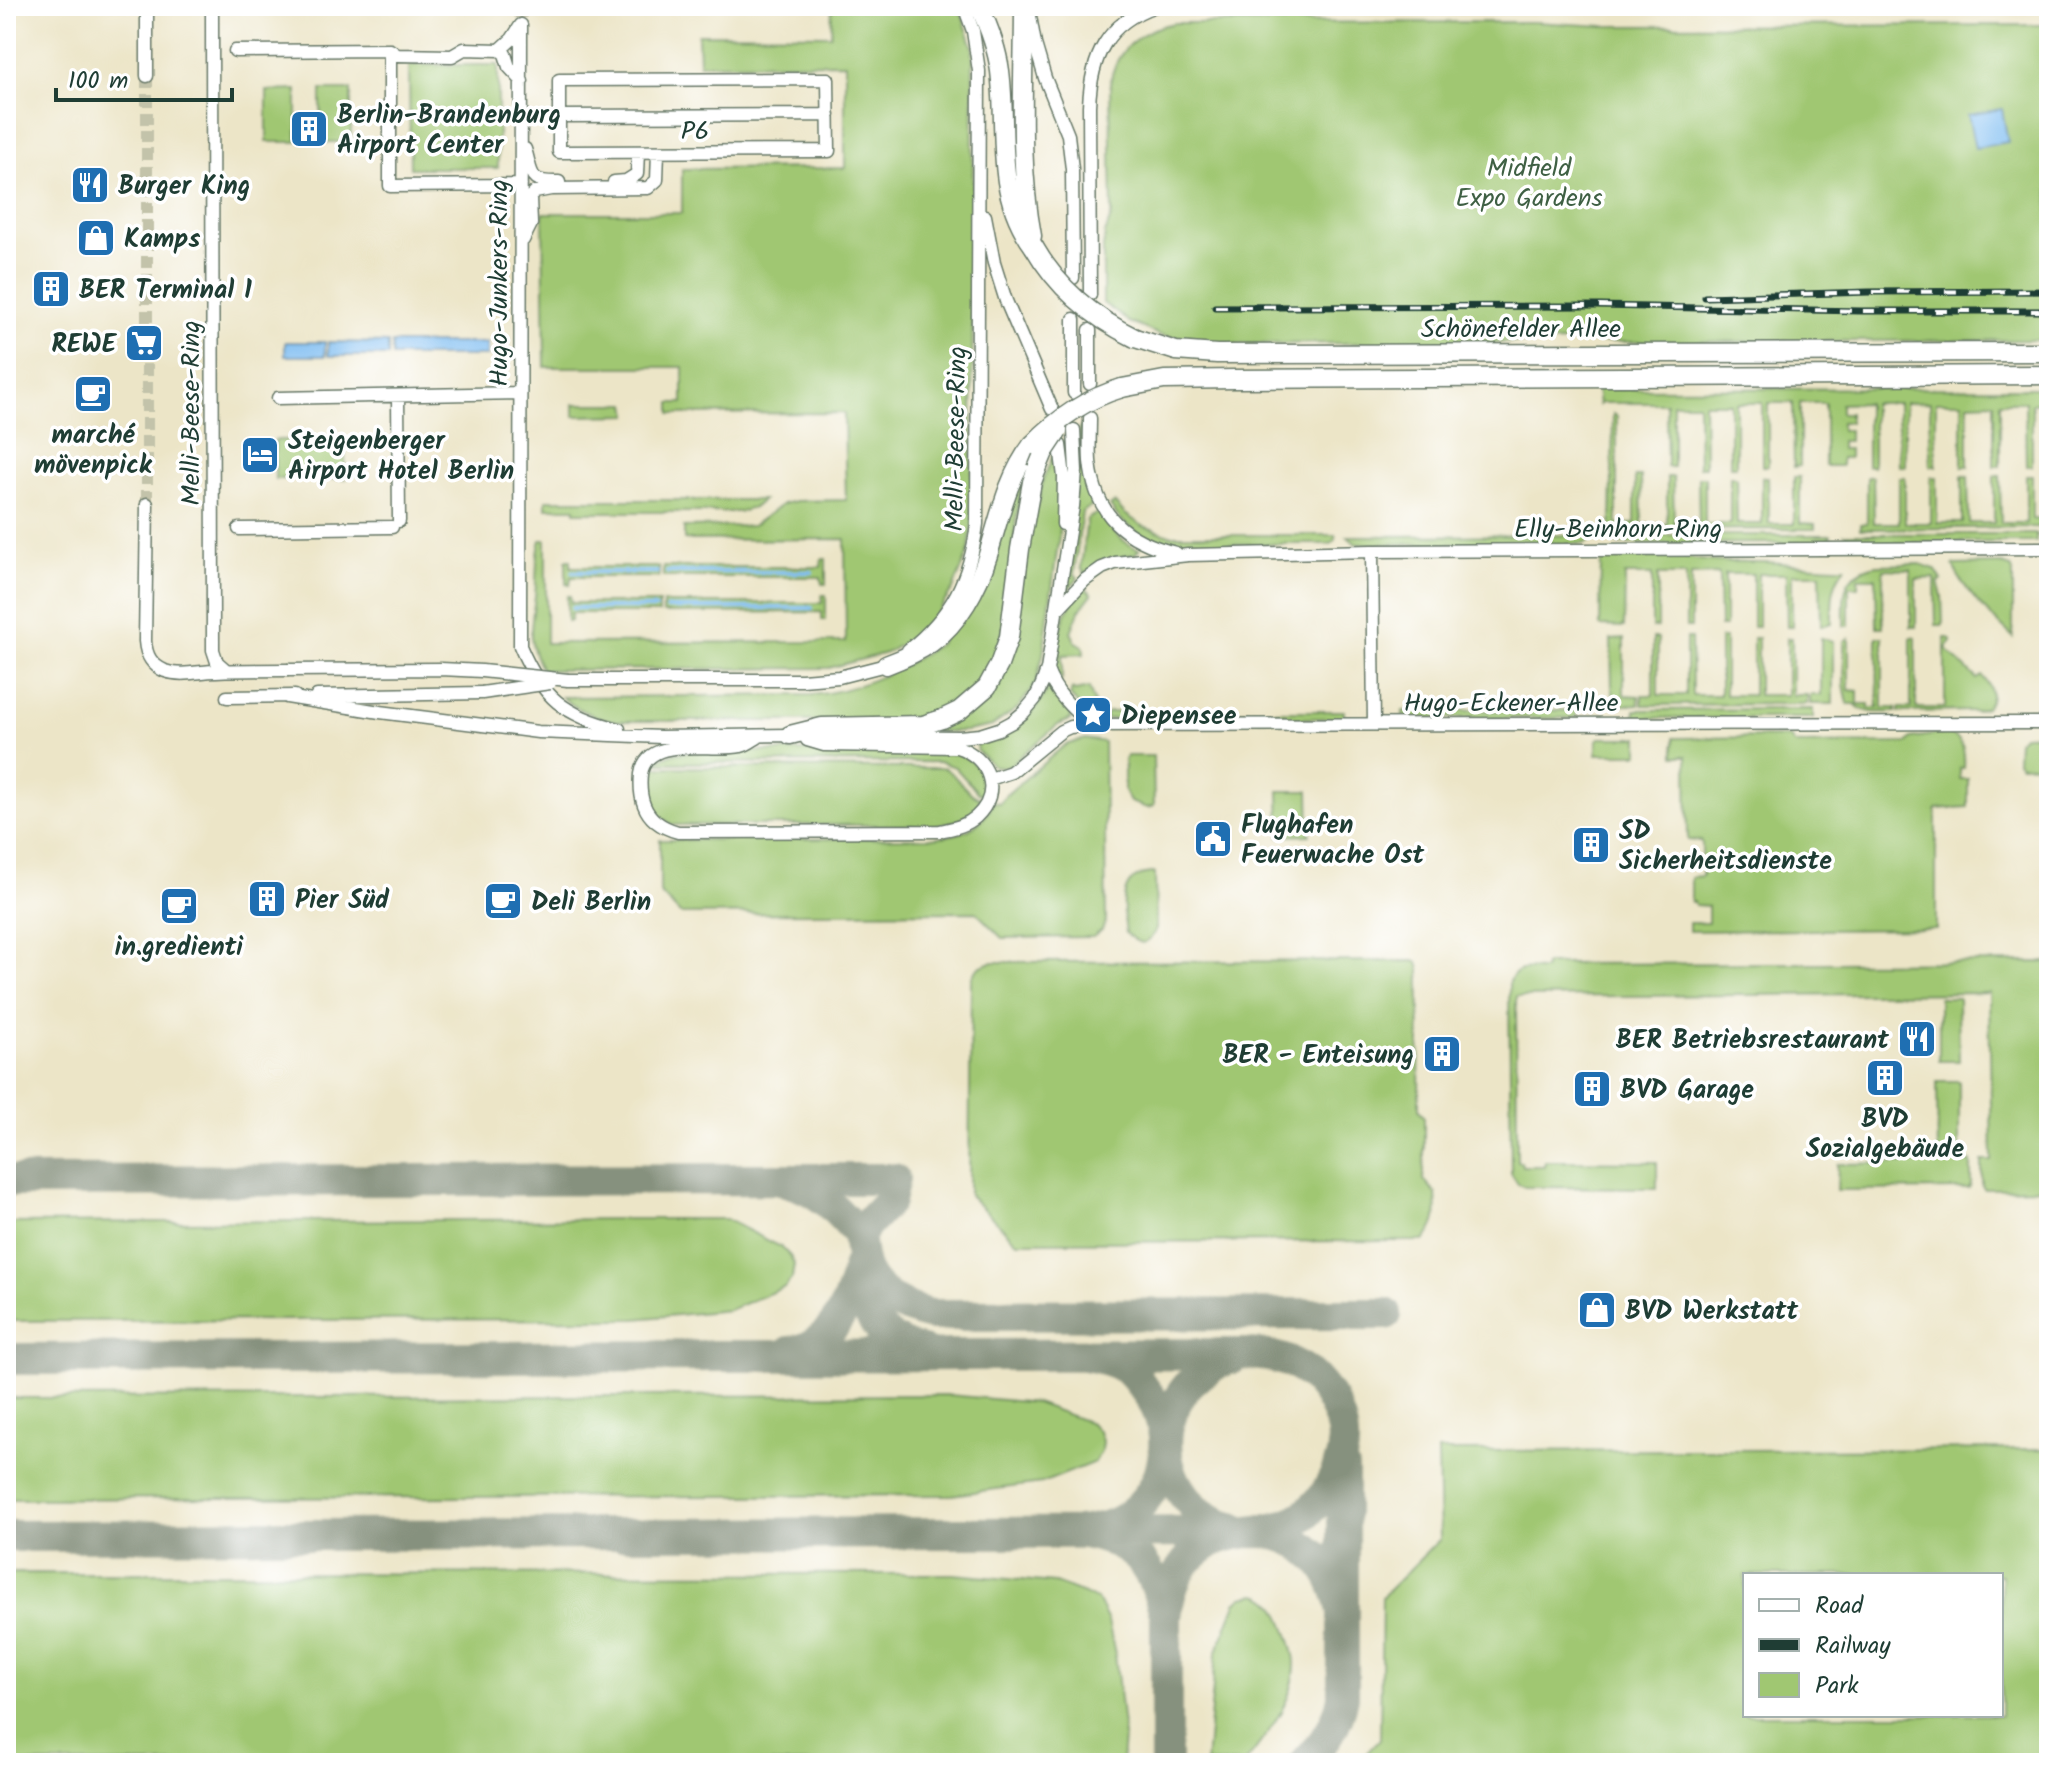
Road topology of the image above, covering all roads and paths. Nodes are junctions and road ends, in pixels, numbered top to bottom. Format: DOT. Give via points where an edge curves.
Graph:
graph roads {
  1 [pos="147,6"];
  2 [pos="212,6"];
  3 [pos="964,6"];
  4 [pos="979,6"];
  5 [pos="1026,6"];
  6 [pos="1155,6"];
  7 [pos="390,50"];
  8 [pos="500,50"];
  9 [pos="235,51"];
  10 [pos="147,76"];
  11 [pos="522,81"];
  12 [pos="829,115"];
  13 [pos="559,116"];
  14 [pos="521,138"];
  15 [pos="638,152"];
  16 [pos="658,152"];
  17 [pos="979,174"];
  18 [pos="521,185"];
  19 [pos="521,246"];
  20 [pos="1034,247"];
  21 [pos="1073,278"];
  22 [pos="1090,295"];
  23 [pos="1074,319"];
  24 [pos="1090,330"];
  25 [pos="2049,352"];
  26 [pos="2049,375"];
  27 [pos="1090,384"];
  28 [pos="519,393"];
  29 [pos="1074,393"];
  30 [pos="398,396"];
  31 [pos="278,398"];
  32 [pos="1052,409"];
  33 [pos="1090,418"];
  34 [pos="1073,421"];
  35 [pos="1060,445"];
  36 [pos="147,504"];
  37 [pos="239,529"];
  38 [pos="2049,548"];
  39 [pos="1372,551"];
  40 [pos="1188,555"];
  41 [pos="1059,587"];
  42 [pos="1056,611"];
  43 [pos="886,665"];
  44 [pos="226,670"];
  45 [pos="1047,670"];
  46 [pos="568,680"];
  47 [pos="227,697"];
  48 [pos="287,697"];
  49 [pos="2049,723"];
  50 [pos="1374,724"];
  51 [pos="1091,725"];
  52 [pos="761,735"];
  53 [pos="790,735"];
  54 [pos="990,779"];
  1 -- 10 [label="street"];
  2 -- 44 [label="street, Melli-Beese-Ring" via="213,650"];
  3 -- 17 [label="street, Melli-Beese-Ring" via="978,56"];
  4 -- 20 [label="highway, Schönefelder Allee" via="1000,69 1011,202"];
  5 -- 20 [label="highway" via="1024,162"];
  5 -- 21 [label="street" via="1045,78 1068,135"];
  6 -- 22 [label="street" via="1114,30 1091,77"];
  7 -- 8 [label="street" via="397,55 452,56 464,49"];
  7 -- 9 [label="street"];
  7 -- 18 [label="street" via="390,186"];
  8 -- 11 [label="street"];
  8 -- 11 [label="street, Hugo-Junkers-Ring" via="521,25"];
  11 -- 14 [label="street, Hugo-Junkers-Ring"];
  12 -- 13 [label="street, P6"];
  12 -- 13 [label="street, P6" via="828,79 680,79 559,80"];
  12 -- 16 [label="street, P6" via="829,151"];
  13 -- 15 [label="street, P6" via="559,152"];
  14 -- 15 [label="street" via="531,174 550,182 631,180 639,169"];
  14 -- 18 [label="street, Hugo-Junkers-Ring"];
  15 -- 16 [label="street, P6"];
  16 -- 19 [label="street" via="657,180 648,188 535,192 530,197 531,224"];
  17 -- 32 [label="street" via="994,263"];
  17 -- 43 [label="street, Melli-Beese-Ring" via="974,553 942,618"];
  18 -- 19 [label="street, Hugo-Junkers-Ring"];
  19 -- 28 [label="street, Hugo-Junkers-Ring"];
  20 -- 25 [label="highway, Schönefelder Allee, bridge" via="1080,304 1135,338 1176,351"];
  23 -- 29 [label="street"];
  24 -- 27 [label="street"];
  26 -- 34 [label="highway, Schönefelder Allee, bridge" via="1164,380 1094,398"];
  28 -- 30 [label="street"];
  28 -- 52 [label="street, Hugo-Junkers-Ring" via="520,646 534,674 573,714 620,730 742,728"];
  30 -- 31 [label="street"];
  30 -- 37 [label="street" via="396,524"];
  33 -- 40 [label="street, Elly-Beinhorn-Ring" via="1093,482 1107,513 1143,543"];
  34 -- 41 [label="street, Hugo-Junkers-Ring" via="1076,471"];
  34 -- 43 [label="highway, Schönefelder Allee, bridge" via="1045,432 1009,483 987,558 966,604 933,642"];
  34 -- 53 [label="highway, bridge" via="1052,438 1032,482 1009,637 987,687 959,711 923,725 822,727"];
  35 -- 41 [label="street" via="1064,477"];
  36 -- 44 [label="street, Melli-Beese-Ring" via="149,657 172,673"];
  38 -- 39 [label="street, Elly-Beinhorn-Ring"];
  39 -- 40 [label="street, Elly-Beinhorn-Ring"];
  39 -- 50 [label="street"];
  40 -- 42 [label="street, Elly-Beinhorn-Ring" via="1102,568"];
  41 -- 42 [label="street, Hugo-Junkers-Ring"];
  42 -- 45 [label="street, Hugo-Junkers-Ring"];
  43 -- 46 [label="street, Melli-Beese-Ring" via="802,680"];
  44 -- 46 [label="street, Melli-Beese-Ring, bridge" via="441,669"];
  45 -- 51 [label="street" via="1063,699"];
  45 -- 53 [label="street, Hugo-Junkers-Ring" via="1024,712 980,735"];
  46 -- 48 [label="street, Melli-Beese-Ring, bridge" via="482,693"];
  47 -- 48 [label="street, Melli-Beese-Ring"];
  48 -- 52 [label="street, Hugo-Junkers-Ring" via="538,732"];
  49 -- 50 [label="street, Hugo-Eckener-Allee"];
  50 -- 51 [label="street, Hugo-Eckener-Allee"];
  51 -- 54 [label="street, Hugo-Eckener-Allee" via="1061,731 1011,772"];
  52 -- 53 [label="street, Hugo-Junkers-Ring"];
  52 -- 54 [label="street, Hugo-Junkers-Ring" via="743,746 653,753 641,779 647,811 660,826 678,832 940,831 964,825 979,814"];
  53 -- 54 [label="street" via="824,745 957,747 975,755"];
}
